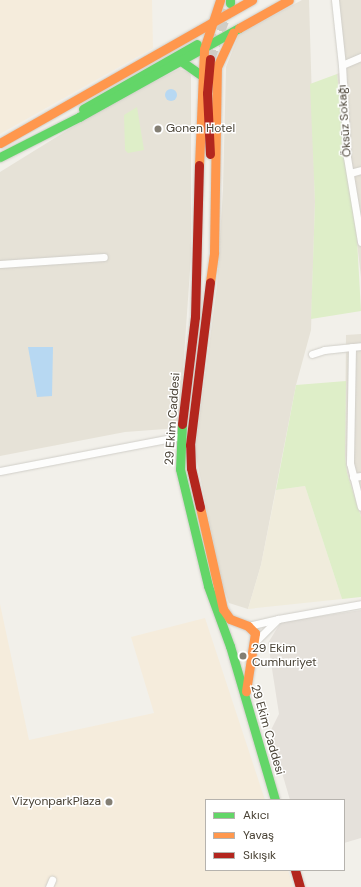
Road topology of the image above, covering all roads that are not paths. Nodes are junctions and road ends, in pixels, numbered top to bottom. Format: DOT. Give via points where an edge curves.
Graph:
graph roads {
  1 [pos="220,0"];
  2 [pos="252,0"];
  3 [pos="289,0"];
  4 [pos="335,0"];
  5 [pos="213,20"];
  6 [pos="233,33"];
  7 [pos="201,46"];
  8 [pos="361,57"];
  9 [pos="210,59"];
  10 [pos="181,61"];
  11 [pos="342,65"];
  12 [pos="201,75"];
  13 [pos="48,133"];
  14 [pos="0,143"];
  15 [pos="0,157"];
  16 [pos="361,170"];
  17 [pos="350,173"];
  18 [pos="214,221"];
  19 [pos="361,242"];
  20 [pos="104,257"];
  21 [pos="0,264"];
  22 [pos="361,346"];
  23 [pos="352,347"];
  24 [pos="312,354"];
  25 [pos="181,436"];
  26 [pos="0,471"];
  27 [pos="361,476"];
  28 [pos="353,477"];
  29 [pos="361,507"];
  30 [pos="361,604"];
  31 [pos="278,619"];
  32 [pos="246,625"];
  33 [pos="228,643"];
  34 [pos="254,644"];
  35 [pos="246,700"];
  36 [pos="275,799"];
  37 [pos="295,871"];
  38 [pos="52,880"];
  39 [pos="49,887"];
  40 [pos="300,887"];
  1 -- 5 [label="main road, 29 Ekim Caddesi"];
  2 -- 5 [label="main road"];
  3 -- 6 [label="main road"];
  4 -- 11 [label="street, Öksüz Sokağı"];
  5 -- 7 [label="main road, 29 Ekim Caddesi"];
  5 -- 14 [label="main road"];
  6 -- 7 [label="main road"];
  6 -- 18 [label="main road, 29 Ekim Caddesi" via="217,67"];
  7 -- 10 [label="main road"];
  7 -- 12 [label="main road, 29 Ekim Caddesi"];
  7 -- 13 [label="main road" via="99,98"];
  8 -- 11 [label="street"];
  9 -- 18 [label="main road" via="208,109"];
  10 -- 12 [label="main road"];
  10 -- 13 [label="main road"];
  11 -- 17 [label="street, Öksüz Sokağı"];
  12 -- 25 [label="main road, 29 Ekim Caddesi" via="195,317"];
  13 -- 15 [label="main road"];
  16 -- 17 [label="street"];
  17 -- 19 [label="street, Öksüz Sokağı"];
  18 -- 32 [label="main road, 29 Ekim Caddesi" via="212,271 190,445 190,468 223,609 230,619"];
  20 -- 21 [label="street"];
  22 -- 23 [label="street"];
  23 -- 24 [label="street"];
  23 -- 28 [label="street" via="349,401 350,463"];
  25 -- 26 [label="street"];
  25 -- 33 [label="main road, 29 Ekim Caddesi" via="180,469 188,508 208,586"];
  27 -- 28 [label="street"];
  28 -- 29 [label="street"];
  30 -- 31 [label="street"];
  31 -- 32 [label="street"];
  31 -- 34 [label="street"];
  32 -- 33 [label="main road" via="231,629"];
  32 -- 34 [label="main road" via="255,633"];
  33 -- 34 [label="main road" via="241,652"];
  33 -- 35 [label="main road, 29 Ekim Caddesi"];
  34 -- 35 [label="main road" via="246,676"];
  35 -- 36 [label="main road, 29 Ekim Caddesi"];
  37 -- 40 [label="main road"];
  38 -- 39 [label="street"];
}
